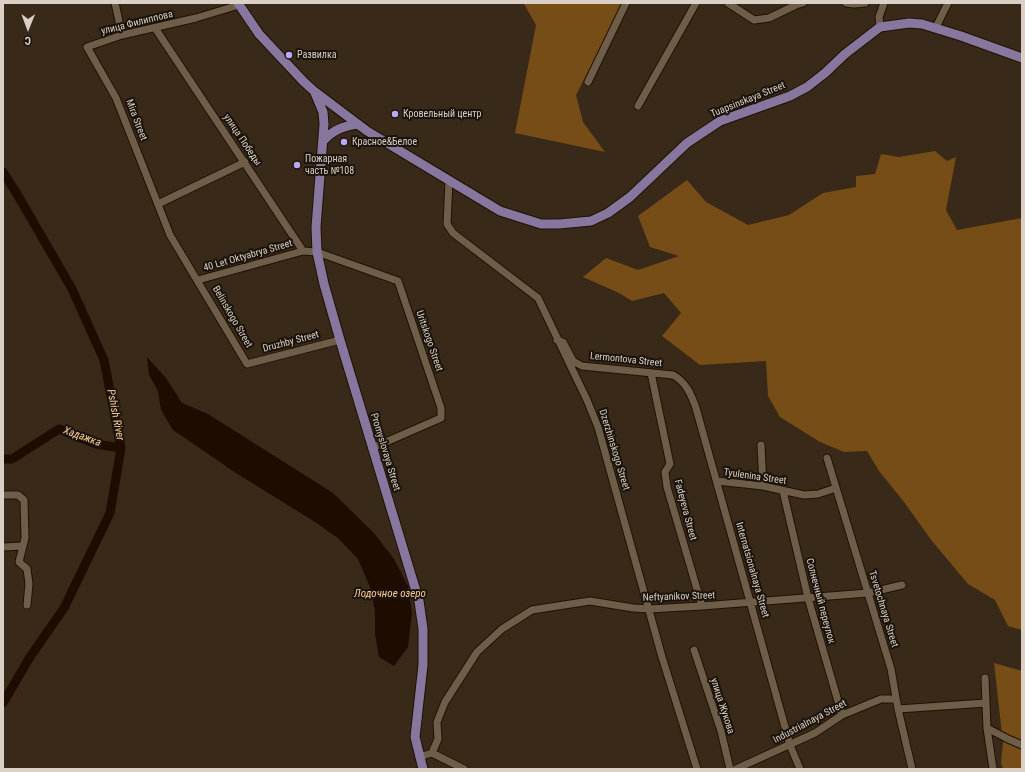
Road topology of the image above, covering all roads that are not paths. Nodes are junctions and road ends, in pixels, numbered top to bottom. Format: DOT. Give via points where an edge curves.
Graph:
graph roads {
  1 [pos="114,3"];
  2 [pos="626,3"];
  3 [pos="696,3"];
  4 [pos="728,3"];
  5 [pos="803,3"];
  6 [pos="846,3"];
  7 [pos="865,3"];
  8 [pos="875,3"];
  9 [pos="948,3"];
  10 [pos="238,4"];
  11 [pos="883,5"];
  12 [pos="880,27"];
  13 [pos="936,27"];
  14 [pos="155,28"];
  15 [pos="122,35"];
  16 [pos="87,47"];
  17 [pos="1022,58"];
  18 [pos="588,82"];
  19 [pos="314,91"];
  20 [pos="638,106"];
  21 [pos="358,124"];
  22 [pos="322,141"];
  23 [pos="245,162"];
  24 [pos="449,181"];
  25 [pos="158,204"];
  26 [pos="303,251"];
  27 [pos="317,252"];
  28 [pos="198,280"];
  29 [pos="340,340"];
  30 [pos="557,340"];
  31 [pos="247,364"];
  32 [pos="651,373"];
  33 [pos="680,379"];
  34 [pos="761,445"];
  35 [pos="372,448"];
  36 [pos="827,458"];
  37 [pos="717,482"];
  38 [pos="763,486"];
  39 [pos="836,488"];
  40 [pos="783,491"];
  41 [pos="3,495"];
  42 [pos="23,546"];
  43 [pos="3,547"];
  44 [pos="902,585"];
  45 [pos="868,592"];
  46 [pos="808,598"];
  47 [pos="750,603"];
  48 [pos="26,605"];
  49 [pos="702,606"];
  50 [pos="649,609"];
  51 [pos="694,650"];
  52 [pos="985,678"];
  53 [pos="896,699"];
  54 [pos="986,703"];
  55 [pos="898,709"];
  56 [pos="842,715"];
  57 [pos="987,728"];
  58 [pos="790,745"];
  59 [pos="1022,745"];
  60 [pos="432,753"];
  61 [pos="419,757"];
  62 [pos="423,769"];
  63 [pos="464,769"];
  64 [pos="697,769"];
  65 [pos="730,769"];
  66 [pos="736,769"];
  67 [pos="800,769"];
  68 [pos="912,769"];
  69 [pos="993,769"];
  1 -- 15 [label="street"];
  2 -- 18 [label="street"];
  3 -- 20 [label="street"];
  4 -- 5 [label="street" via="754,20 769,18"];
  6 -- 7 [label="street"];
  8 -- 11 [label="street"];
  9 -- 13 [label="street"];
  10 -- 14 [label="street, улица Филиппова"];
  10 -- 19 [label="main road" via="259,34"];
  11 -- 12 [label="street"];
  12 -- 13 [label="main road, Tuapsinskaya Street" via="908,23"];
  12 -- 24 [label="main road, Tuapsinskaya Street" via="807,87 790,96 720,121 687,143 630,197 608,213 591,221 541,224 500,211"];
  13 -- 17 [label="main road, Tuapsinskaya Street"];
  14 -- 15 [label="street, улица Филиппова"];
  14 -- 23 [label="street, улица Победы"];
  15 -- 16 [label="street, улица Филиппова"];
  16 -- 25 [label="street, Mira Street" via="116,98"];
  19 -- 21 [label="main road, Tuapsinskaya Street"];
  19 -- 22 [label="main road, Promyslovaya Street" via="323,112"];
  21 -- 22 [label="main road" via="338,129"];
  21 -- 24 [label="main road, Tuapsinskaya Street"];
  22 -- 27 [label="main road, Promyslovaya Street" via="316,227"];
  23 -- 25 [label="street"];
  23 -- 26 [label="street, улица Победы"];
  24 -- 30 [label="street, Dzerzhinskogo Street" via="447,224 453,233 538,298"];
  25 -- 28 [label="street, Mira Street" via="170,235"];
  26 -- 27 [label="street"];
  26 -- 28 [label="street, 40 Let Oktyabrya Street"];
  27 -- 29 [label="main road, Promyslovaya Street"];
  27 -- 35 [label="street, Uritskogo Street" via="398,281 441,408 441,418"];
  28 -- 31 [label="street, Belinskogo Street"];
  29 -- 31 [label="street, Druzhby Street"];
  29 -- 35 [label="main road, Promyslovaya Street"];
  30 -- 32 [label="street, Lermontova Street" via="563,342 574,361 582,366"];
  30 -- 50 [label="street, Dzerzhinskogo Street" via="598,427"];
  32 -- 33 [label="street, Lermontova Street" via="673,375"];
  32 -- 49 [label="street, Fadeyeva Street" via="670,464 665,472 667,487"];
  33 -- 37 [label="street, Internatsionalnaya Street" via="688,389 696,408"];
  34 -- 38 [label="street"];
  35 -- 61 [label="main road, Promyslovaya Street" via="418,601 423,665 415,737"];
  36 -- 39 [label="street, Tsvetochnaya Street"];
  37 -- 38 [label="street, Tyulenina Street"];
  37 -- 47 [label="street, Internatsionalnaya Street"];
  38 -- 40 [label="street, Tyulenina Street"];
  39 -- 40 [label="street, Tyulenina Street" via="818,494 804,495"];
  39 -- 45 [label="street, Tsvetochnaya Street"];
  40 -- 46 [label="street, Солнечный переулок"];
  41 -- 42 [label="street" via="18,495 24,500"];
  42 -- 43 [label="street"];
  42 -- 48 [label="street" via="19,562 27,569 29,584"];
  44 -- 45 [label="street, Neftyanikov Street"];
  45 -- 46 [label="street, Neftyanikov Street"];
  45 -- 53 [label="street, Tsvetochnaya Street" via="891,669"];
  46 -- 47 [label="street, Neftyanikov Street"];
  46 -- 56 [label="street, Солнечный переулок"];
  47 -- 49 [label="street, Neftyanikov Street"];
  47 -- 58 [label="street, Internatsionalnaya Street"];
  49 -- 50 [label="street, Neftyanikov Street"];
  50 -- 60 [label="street, Neftyanikov Street" via="590,600 532,610 502,629 477,652 445,702 437,722 438,739"];
  50 -- 64 [label="street, Dzerzhinskogo Street"];
  51 -- 65 [label="street, улица Жукова"];
  52 -- 54 [label="street"];
  53 -- 55 [label="street, Tsvetochnaya Street"];
  53 -- 56 [label="street, Industrialnaya Street" via="881,699"];
  54 -- 55 [label="street"];
  54 -- 57 [label="street"];
  55 -- 68 [label="street, Tsvetochnaya Street"];
  56 -- 58 [label="street, Industrialnaya Street" via="815,733"];
  57 -- 59 [label="street"];
  57 -- 69 [label="street"];
  58 -- 66 [label="street, Industrialnaya Street"];
  58 -- 67 [label="street, Internatsionalnaya Street"];
  60 -- 61 [label="street"];
  60 -- 63 [label="street"];
  61 -- 62 [label="main road, Promyslovaya Street"];
}
